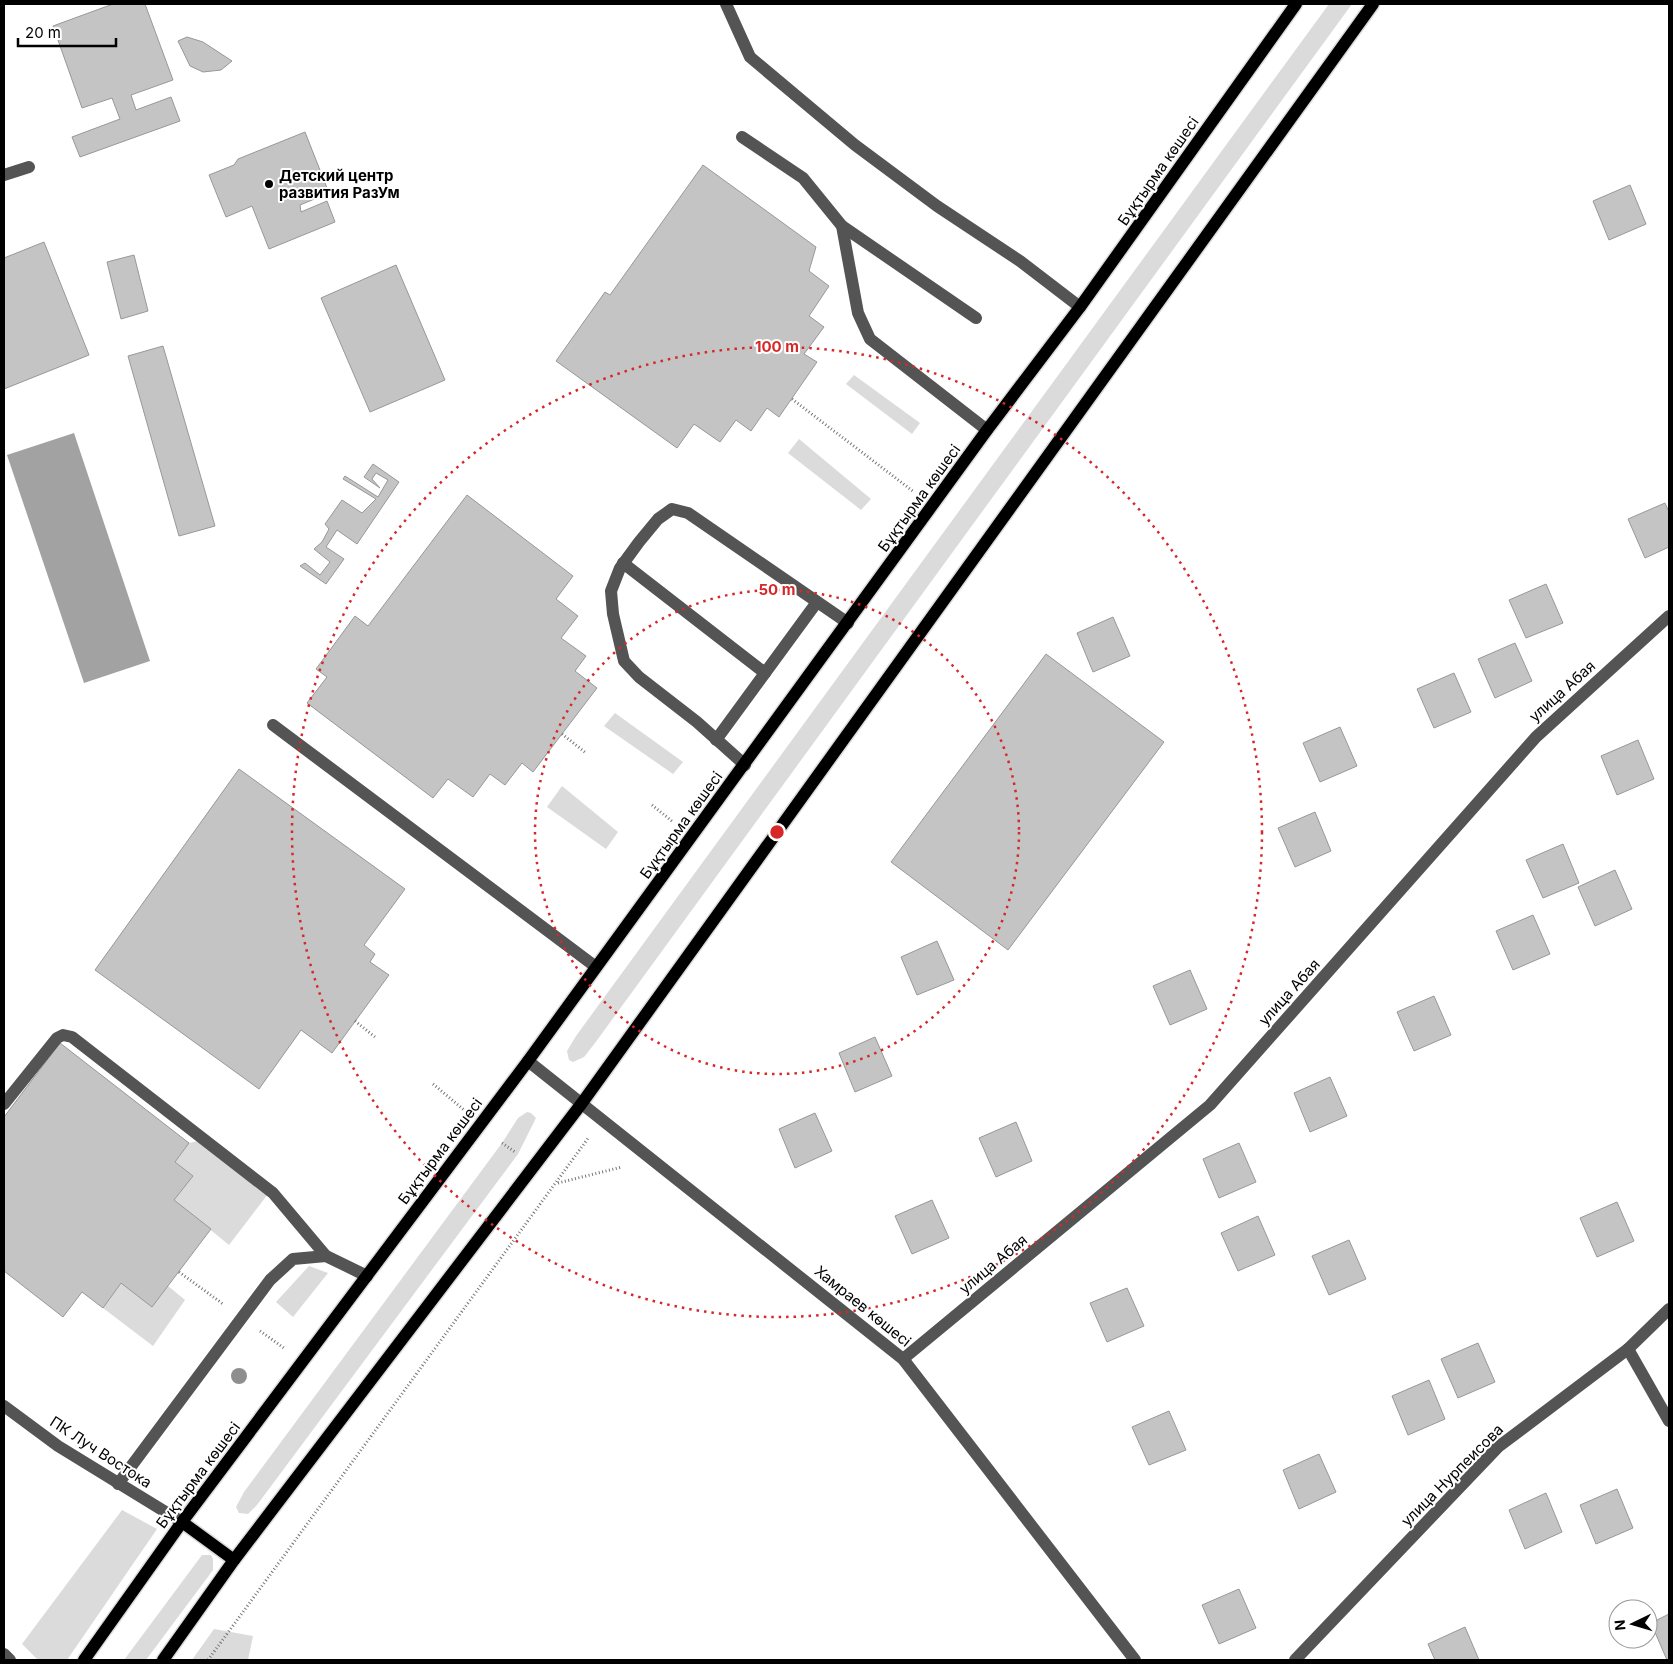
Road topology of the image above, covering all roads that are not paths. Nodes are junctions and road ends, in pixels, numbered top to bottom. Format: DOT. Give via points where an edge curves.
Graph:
graph roads {
  1 [pos="726,4"];
  2 [pos="1296,4"];
  3 [pos="1373,4"];
  4 [pos="742,137"];
  5 [pos="29,167"];
  6 [pos="4,175"];
  7 [pos="842,226"];
  8 [pos="1080,307"];
  9 [pos="976,318"];
  10 [pos="987,430"];
  11 [pos="623,564"];
  12 [pos="817,602"];
  13 [pos="1669,616"];
  14 [pos="848,623"];
  15 [pos="765,674"];
  16 [pos="273,725"];
  17 [pos="716,740"];
  18 [pos="745,765"];
  19 [pos="596,968"];
  20 [pos="528,1061"];
  21 [pos="582,1103"];
  22 [pos="4,1104"];
  23 [pos="326,1256"];
  24 [pos="367,1276"];
  25 [pos="1669,1309"];
  26 [pos="1628,1349"];
  27 [pos="903,1359"];
  28 [pos="4,1406"];
  29 [pos="1669,1421"];
  30 [pos="118,1484"];
  31 [pos="182,1522"];
  32 [pos="234,1560"];
  33 [pos="4,1654"];
  34 [pos="10,1660"];
  35 [pos="84,1660"];
  36 [pos="163,1660"];
  37 [pos="1135,1660"];
  38 [pos="1295,1660"];
  1 -- 8 [label="street" via="750,57 855,145"];
  2 -- 8 [label="main road, Бұқтырма көшесі"];
  3 -- 21 [label="main road"];
  4 -- 7 [label="street" via="803,178"];
  5 -- 6 [label="street"];
  7 -- 9 [label="street"];
  7 -- 10 [label="street" via="858,313 870,339"];
  8 -- 10 [label="main road, Бұқтырма көшесі"];
  10 -- 14 [label="main road, Бұқтырма көшесі"];
  11 -- 12 [label="street" via="658,519 672,509 688,514"];
  11 -- 15 [label="street"];
  11 -- 17 [label="street" via="611,590 624,661"];
  12 -- 14 [label="street"];
  12 -- 15 [label="street"];
  13 -- 27 [label="street, улица Абая" via="1536,737 1210,1105"];
  14 -- 18 [label="main road, Бұқтырма көшесі"];
  15 -- 17 [label="street"];
  16 -- 19 [label="street"];
  17 -- 18 [label="street"];
  18 -- 19 [label="main road, Бұқтырма көшесі"];
  19 -- 20 [label="main road, Бұқтырма көшесі"];
  20 -- 21 [label="street, Хамраев көшесі"];
  20 -- 24 [label="main road, Бұқтырма көшесі"];
  21 -- 27 [label="street, Хамраев көшесі"];
  21 -- 32 [label="main road"];
  22 -- 23 [label="street" via="57,1038 64,1035 72,1037 273,1193"];
  23 -- 24 [label="street"];
  23 -- 30 [label="street" via="293,1259 270,1280"];
  24 -- 31 [label="main road, Бұқтырма көшесі"];
  25 -- 26 [label="street, улица Нурпеисова"];
  26 -- 29 [label="street"];
  26 -- 38 [label="street, улица Нурпеисова" via="1498,1447"];
  27 -- 37 [label="street, Хамраев көшесі"];
  28 -- 30 [label="street, ПК Луч Востока" via="58,1446"];
  30 -- 31 [label="street, ПК Луч Востока"];
  31 -- 32 [label="main road"];
  31 -- 35 [label="main road, Бұқтырма көшесі"];
  32 -- 36 [label="main road"];
  33 -- 34 [label="street"];
}
